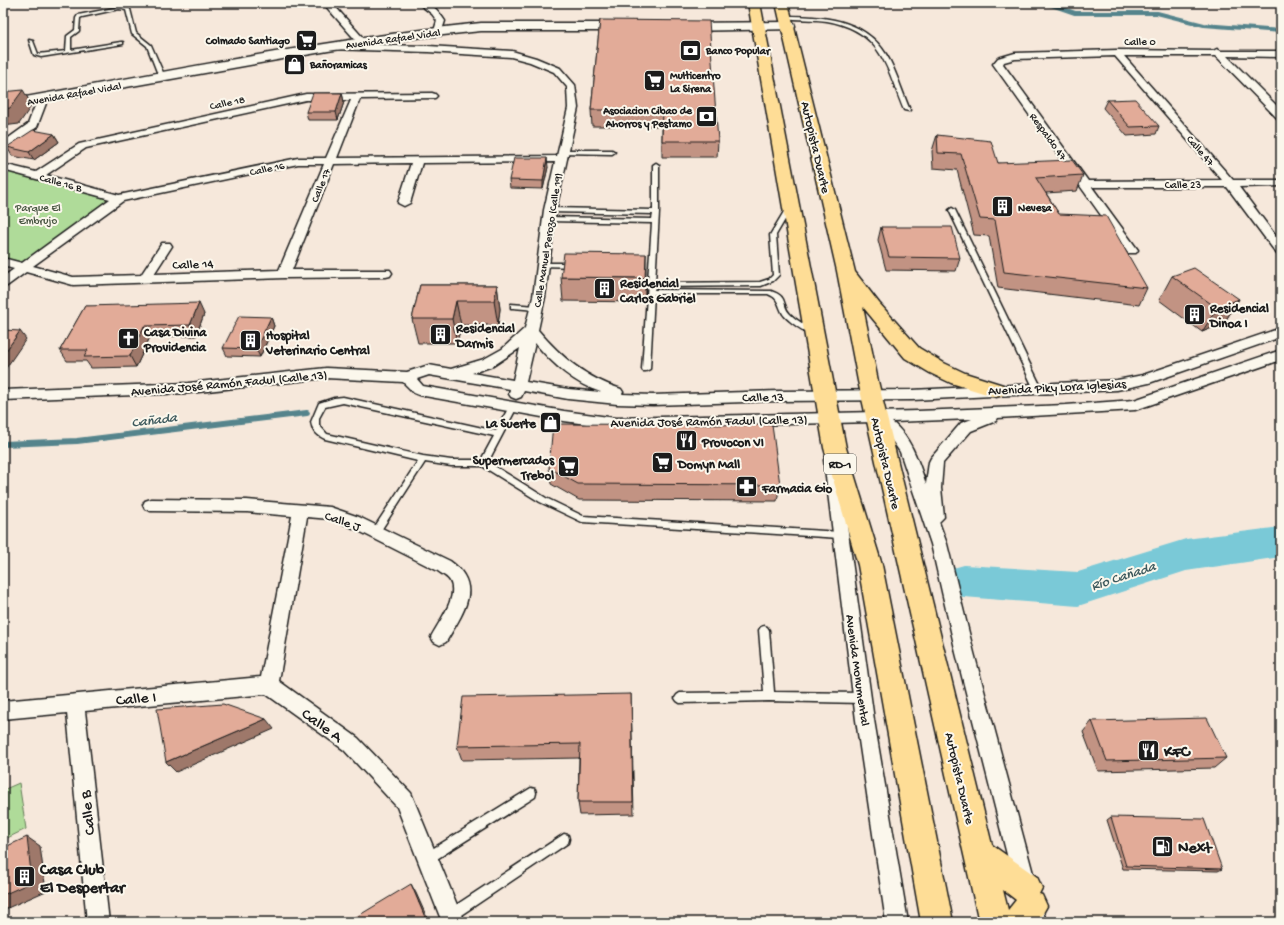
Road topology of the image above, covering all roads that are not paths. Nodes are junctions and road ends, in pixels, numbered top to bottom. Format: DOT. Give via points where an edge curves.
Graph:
graph roads {
  1 [pos="327,3"];
  2 [pos="422,3"];
  3 [pos="754,3"];
  4 [pos="785,15"];
  5 [pos="757,26"];
  6 [pos="645,27"];
  7 [pos="669,27"];
  8 [pos="438,31"];
  9 [pos="31,41"];
  10 [pos="121,42"];
  11 [pos="362,42"];
  12 [pos="328,47"];
  13 [pos="68,52"];
  14 [pos="1217,52"];
  15 [pos="1117,53"];
  16 [pos="1281,54"];
  17 [pos="1001,60"];
  18 [pos="162,77"];
  19 [pos="357,96"];
  20 [pos="432,96"];
  21 [pos="43,98"];
  22 [pos="3,105"];
  23 [pos="907,110"];
  24 [pos="1281,116"];
  25 [pos="3,147"];
  26 [pos="612,152"];
  27 [pos="562,156"];
  28 [pos="418,159"];
  29 [pos="330,161"];
  30 [pos="656,165"];
  31 [pos="3,167"];
  32 [pos="38,176"];
  33 [pos="1281,183"];
  34 [pos="1084,184"];
  35 [pos="1231,184"];
  36 [pos="119,198"];
  37 [pos="404,203"];
  38 [pos="790,205"];
  39 [pos="952,210"];
  40 [pos="656,212"];
  41 [pos="550,215"];
  42 [pos="655,221"];
  43 [pos="166,246"];
  44 [pos="1132,250"];
  45 [pos="1281,251"];
  46 [pos="3,262"];
  47 [pos="544,265"];
  48 [pos="581,265"];
  49 [pos="22,269"];
  50 [pos="846,271"];
  51 [pos="386,272"];
  52 [pos="284,274"];
  53 [pos="146,279"];
  54 [pos="3,283"];
  55 [pos="651,285"];
  56 [pos="650,292"];
  57 [pos="513,306"];
  58 [pos="536,308"];
  59 [pos="531,330"];
  60 [pos="1281,332"];
  61 [pos="814,333"];
  62 [pos="1278,360"];
  63 [pos="646,369"];
  64 [pos="446,373"];
  65 [pos="407,377"];
  66 [pos="519,385"];
  67 [pos="1054,388"];
  68 [pos="1038,389"];
  69 [pos="996,390"];
  70 [pos="3,395"];
  71 [pos="652,400"];
  72 [pos="874,405"];
  73 [pos="513,406"];
  74 [pos="828,407"];
  75 [pos="1066,410"];
  76 [pos="1000,413"];
  77 [pos="498,434"];
  78 [pos="423,459"];
  79 [pos="483,463"];
  80 [pos="151,505"];
  81 [pos="301,510"];
  82 [pos="375,533"];
  83 [pos="840,535"];
  84 [pos="939,544"];
  85 [pos="764,630"];
  86 [pos="440,637"];
  87 [pos="269,685"];
  88 [pos="769,696"];
  89 [pos="680,698"];
  90 [pos="862,698"];
  91 [pos="75,703"];
  92 [pos="3,710"];
  93 [pos="531,792"];
  94 [pos="564,839"];
  95 [pos="979,854"];
  96 [pos="428,858"];
  97 [pos="1028,910"];
  98 [pos="452,919"];
  99 [pos="98,922"];
  100 [pos="897,922"];
  101 [pos="937,922"];
  102 [pos="995,922"];
  1 -- 11 [label="street"];
  2 -- 8 [label="street" via="435,12 441,21"];
  3 -- 5 [label="highway, RD-1"];
  4 -- 5 [label="main road"];
  4 -- 23 [label="lane" via="832,20 847,24 863,33 884,54"];
  4 -- 50 [label="highway, Autopista Duarte"];
  5 -- 7 [label="main road"];
  5 -- 38 [label="highway, RD-1"];
  6 -- 8 [label="main road, Avenida Rafael Vidal" via="480,27"];
  8 -- 11 [label="main road, Avenida Rafael Vidal"];
  9 -- 13 [label="lane" via="36,56"];
  10 -- 13 [label="lane"];
  11 -- 12 [label="main road, Avenida Rafael Vidal"];
  12 -- 18 [label="main road, Avenida Rafael Vidal"];
  12 -- 27 [label="street, Calle Manuel Perozo (Calle 19)" via="512,54 557,70 572,87 573,108"];
  13 -- 18 [label="lane" via="69,36 77,31 80,16 125,8 128,9 134,34 149,46"];
  14 -- 15 [label="street, Calle 0"];
  14 -- 16 [label="street, Calle 0"];
  14 -- 24 [label="street"];
  15 -- 17 [label="street, Calle 0" via="1015,56"];
  15 -- 35 [label="street, Calle 47"];
  17 -- 34 [label="street, Respaldo 47" via="998,64"];
  18 -- 21 [label="main road, Avenida Rafael Vidal"];
  19 -- 20 [label="street, Calle 18"];
  19 -- 29 [label="street, Calle 17"];
  19 -- 32 [label="street, Calle 18" via="306,97 83,146"];
  21 -- 22 [label="main road, Avenida Rafael Vidal"];
  21 -- 25 [label="street" via="33,125"];
  26 -- 27 [label="lane"];
  27 -- 28 [label="street, Calle 16"];
  27 -- 41 [label="street, Calle Manuel Perozo (Calle 19)"];
  28 -- 29 [label="street, Calle 16"];
  28 -- 37 [label="street"];
  29 -- 36 [label="street, Calle 16" via="298,161"];
  29 -- 52 [label="street, Calle 17"];
  30 -- 40 [label="lane"];
  31 -- 32 [label="street, Calle 16 B"];
  32 -- 36 [label="street, Calle 16 B"];
  33 -- 35 [label="street, Calle 23"];
  34 -- 35 [label="street, Calle 23"];
  34 -- 44 [label="street, Respaldo 47"];
  35 -- 45 [label="street, Calle 47"];
  36 -- 49 [label="street, Calle 16"];
  38 -- 55 [label="lane" via="773,235 776,275 771,280 761,284"];
  38 -- 61 [label="highway, RD-1"];
  39 -- 68 [label="lane"];
  40 -- 41 [label="lane"];
  40 -- 42 [label="lane"];
  41 -- 42 [label="lane"];
  41 -- 47 [label="street, Calle Manuel Perozo (Calle 19)"];
  42 -- 55 [label="lane"];
  43 -- 53 [label="street"];
  46 -- 49 [label="street, Calle 14"];
  47 -- 48 [label="lane"];
  47 -- 58 [label="street, Calle Manuel Perozo (Calle 19)"];
  49 -- 53 [label="street, Calle 14" via="73,281"];
  49 -- 54 [label="street, Calle 16"];
  50 -- 69 [label="highway" via="872,307 912,353 958,378"];
  50 -- 72 [label="highway, Autopista Duarte"];
  51 -- 52 [label="street, Calle 14"];
  52 -- 53 [label="street, Calle 14"];
  55 -- 56 [label="lane"];
  56 -- 61 [label="lane" via="775,293 782,300 788,316"];
  56 -- 63 [label="lane"];
  57 -- 58 [label="lane"];
  58 -- 59 [label="street, Calle Manuel Perozo (Calle 19)"];
  59 -- 64 [label="street" via="502,356 488,364"];
  59 -- 66 [label="street, Calle Manuel Perozo (Calle 19)"];
  59 -- 71 [label="street" via="559,362 600,388"];
  60 -- 67 [label="street, Avenida Piky Lora Iglesias" via="1144,380 1116,385"];
  61 -- 74 [label="highway, RD-1"];
  62 -- 75 [label="street, Avenida Piky Lora Iglesias" via="1135,405"];
  64 -- 65 [label="street, Avenida José Ramón Fadul (Calle 13)" via="429,370"];
  64 -- 66 [label="street, Avenida José Ramón Fadul (Calle 13)"];
  65 -- 70 [label="street, Avenida José Ramón Fadul (Calle 13)" via="326,373 189,388"];
  65 -- 73 [label="street, Avenida José Ramón Fadul (Calle 13)" via="419,390"];
  66 -- 71 [label="street, Avenida José Ramón Fadul (Calle 13)" via="568,394"];
  66 -- 73 [label="street, Calle Manuel Perozo (Calle 19)"];
  67 -- 68 [label="street, Avenida Piky Lora Iglesias"];
  67 -- 75 [label="street"];
  68 -- 69 [label="street, Avenida Piky Lora Iglesias"];
  69 -- 72 [label="street, Avenida Piky Lora Iglesias" via="912,395"];
  71 -- 74 [label="street, Calle 13" via="778,396"];
  72 -- 74 [label="street, Avenida José Ramón Fadul (Calle 13)"];
  72 -- 74 [label="street, Calle 13"];
  72 -- 76 [label="street, Avenida Piky Lora Iglesias" via="918,416"];
  72 -- 84 [label="street" via="907,451"];
  72 -- 95 [label="highway, Autopista Duarte"];
  73 -- 74 [label="street, Avenida José Ramón Fadul (Calle 13)" via="616,423"];
  73 -- 77 [label="lane"];
  74 -- 83 [label="street, Avenida Monumental" via="829,448"];
  74 -- 101 [label="highway, RD-1" via="835,448 870,565"];
  75 -- 76 [label="street, Avenida Piky Lora Iglesias"];
  76 -- 84 [label="street" via="966,428 936,462 933,488"];
  77 -- 78 [label="lane" via="343,400 322,406 314,421 315,427 325,436"];
  77 -- 79 [label="lane"];
  78 -- 79 [label="lane" via="451,463"];
  78 -- 82 [label="lane"];
  79 -- 83 [label="lane" via="543,500 582,519"];
  80 -- 81 [label="street, Calle J" via="247,506"];
  81 -- 82 [label="street, Calle J" via="330,513"];
  81 -- 87 [label="street"];
  82 -- 86 [label="street, Calle J" via="444,566 458,578 461,591 459,603"];
  83 -- 90 [label="street, Avenida Monumental"];
  84 -- 97 [label="street"];
  85 -- 88 [label="lane"];
  87 -- 91 [label="street, Calle I"];
  87 -- 96 [label="street, Calle A" via="351,744 404,800"];
  88 -- 89 [label="lane"];
  88 -- 90 [label="lane"];
  90 -- 100 [label="street, Avenida Monumental"];
  91 -- 92 [label="street, Calle I"];
  91 -- 99 [label="street, Calle B"];
  93 -- 96 [label="lane"];
  94 -- 98 [label="lane"];
  95 -- 97 [label="highway"];
  95 -- 102 [label="highway, Autopista Duarte"];
  96 -- 98 [label="street, Calle A"];
}
